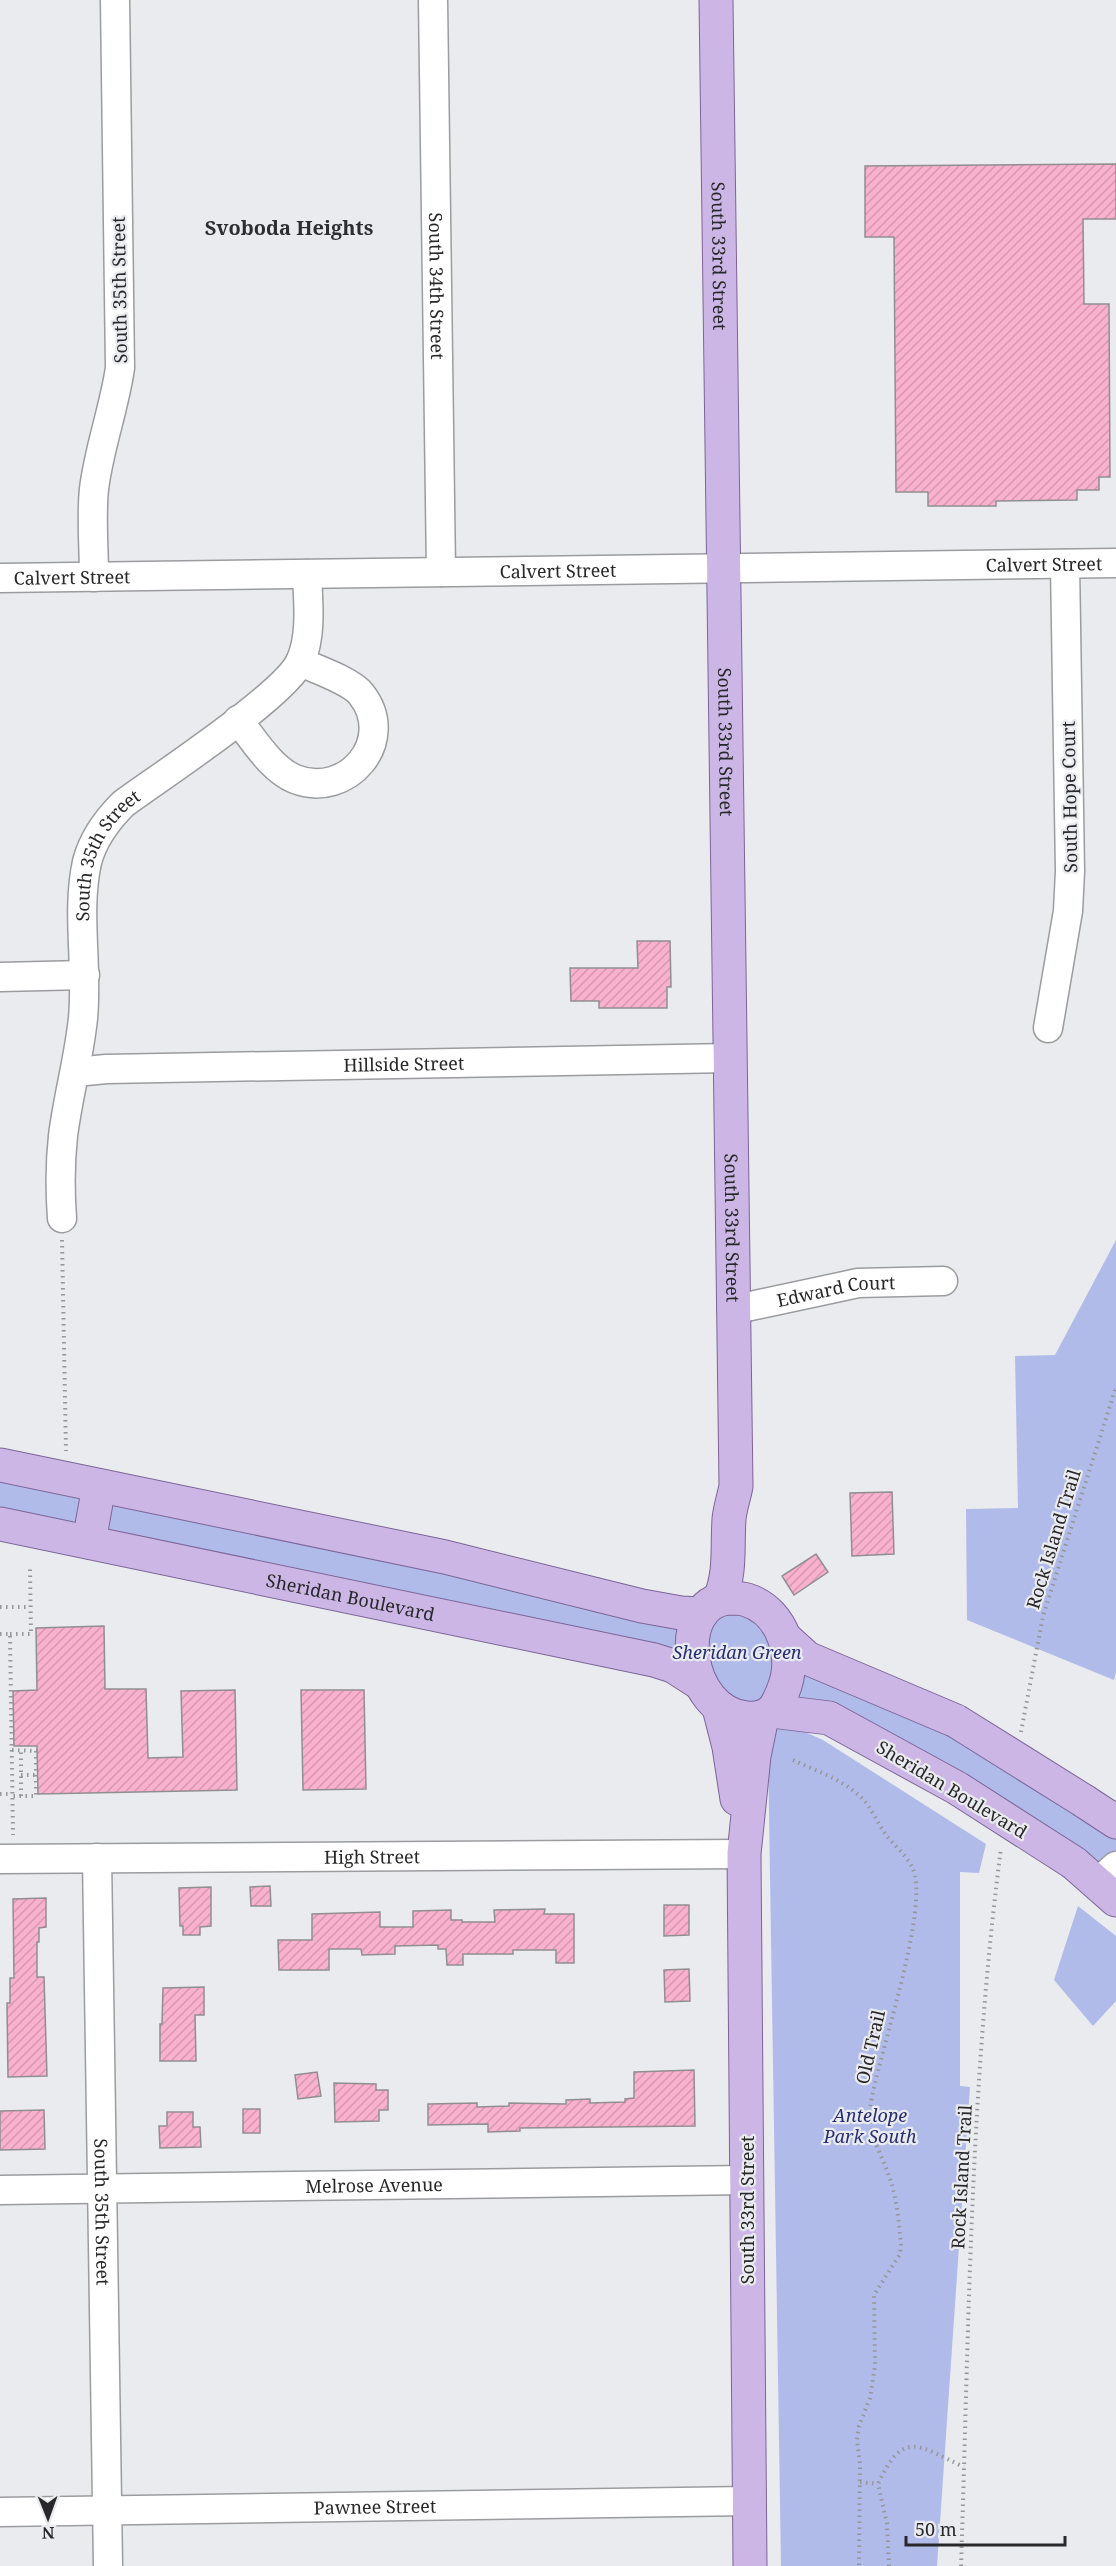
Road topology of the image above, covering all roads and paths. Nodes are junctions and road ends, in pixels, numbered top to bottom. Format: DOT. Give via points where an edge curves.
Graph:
graph roads {
  1 [pos="115,0"];
  2 [pos="433,0"];
  3 [pos="716,0"];
  4 [pos="1116,563"];
  5 [pos="1065,564"];
  6 [pos="724,567"];
  7 [pos="441,572"];
  8 [pos="307,574"];
  9 [pos="94,577"];
  10 [pos="0,578"];
  11 [pos="300,662"];
  12 [pos="238,720"];
  13 [pos="85,975"];
  14 [pos="0,977"];
  15 [pos="1048,1028"];
  16 [pos="731,1058"];
  17 [pos="76,1072"];
  18 [pos="62,1218"];
  19 [pos="943,1281"];
  20 [pos="732,1310"];
  21 [pos="1116,1387"];
  22 [pos="65,1436"];
  23 [pos="0,1465"];
  24 [pos="99,1486"];
  25 [pos="736,1486"];
  26 [pos="0,1524"];
  27 [pos="89,1542"];
  28 [pos="30,1569"];
  29 [pos="30,1606"];
  30 [pos="711,1606"];
  31 [pos="0,1607"];
  32 [pos="761,1608"];
  33 [pos="0,1634"];
  34 [pos="10,1634"];
  35 [pos="786,1639"];
  36 [pos="698,1682"];
  37 [pos="1028,1703"];
  38 [pos="718,1708"];
  39 [pos="767,1714"];
  40 [pos="12,1750"];
  41 [pos="21,1750"];
  42 [pos="793,1760"];
  43 [pos="21,1775"];
  44 [pos="36,1775"];
  45 [pos="0,1794"];
  46 [pos="12,1795"];
  47 [pos="21,1796"];
  48 [pos="1116,1822"];
  49 [pos="1002,1843"];
  50 [pos="6,1849"];
  51 [pos="744,1854"];
  52 [pos="97,1858"];
  53 [pos="1094,1869"];
  54 [pos="1116,1900"];
  55 [pos="747,2180"];
  56 [pos="102,2188"];
  57 [pos="0,2190"];
  58 [pos="964,2468"];
  59 [pos="860,2482"];
  60 [pos="878,2484"];
  61 [pos="748,2501"];
  62 [pos="107,2510"];
  63 [pos="0,2512"];
  64 [pos="108,2566"];
  65 [pos="750,2566"];
  66 [pos="859,2566"];
  67 [pos="889,2566"];
  68 [pos="962,2566"];
  1 -- 9 [label="street, South 35th Street" via="120,368 94,492"];
  2 -- 7 [label="street, South 34th Street"];
  3 -- 6 [label="main road, South 33rd Street"];
  4 -- 5 [label="street, Calvert Street"];
  5 -- 6 [label="street, Calvert Street"];
  5 -- 15 [label="street, South Hope Court" via="1070,871 1068,911"];
  6 -- 7 [label="street, Calvert Street"];
  6 -- 16 [label="main road, South 33rd Street"];
  7 -- 8 [label="street, Calvert Street"];
  8 -- 9 [label="street, Calvert Street"];
  8 -- 11 [label="street, South 35th Street" via="307,632"];
  9 -- 10 [label="street, Calvert Street"];
  11 -- 12 [label="street, South 35th Street" via="279,686"];
  11 -- 12 [label="street" via="360,692 371,710 373,741 355,770 326,783 293,778 276,767"];
  12 -- 13 [label="street, South 35th Street" via="123,804 95,841 83,887"];
  13 -- 14 [label="street"];
  13 -- 17 [label="street, South 35th Street"];
  16 -- 17 [label="street, Hillside Street"];
  16 -- 20 [label="main road, South 33rd Street"];
  17 -- 18 [label="street, South 35th Street" via="63,1135"];
  18 -- 22 [label="path"];
  19 -- 20 [label="street, Edward Court" via="858,1283"];
  20 -- 25 [label="main road, South 33rd Street"];
  21 -- 37 [label="path, Rock Island Trail" via="1043,1616"];
  23 -- 24 [label="main road"];
  24 -- 27 [label="main road"];
  24 -- 30 [label="main road" via="445,1557 664,1610"];
  25 -- 30 [label="main road, South 33rd Street" via="729,1518 726,1586"];
  25 -- 32 [label="main road, South 33rd Street" via="746,1519 753,1587"];
  26 -- 27 [label="main road, Sheridan Boulevard"];
  27 -- 36 [label="main road, Sheridan Boulevard" via="654,1660 673,1666"];
  28 -- 29 [label="path"];
  29 -- 31 [label="path"];
  29 -- 34 [label="path" via="31,1634"];
  30 -- 32 [label="main road" via="746,1599"];
  30 -- 36 [label="main road" via="694,1630"];
  32 -- 35 [label="main road"];
  33 -- 34 [label="path"];
  34 -- 40 [label="path"];
  35 -- 39 [label="main road" via="789,1671 785,1686"];
  35 -- 48 [label="main road, bridge" via="807,1658 956,1721"];
  36 -- 38 [label="main road"];
  38 -- 39 [label="main road" via="732,1715"];
  38 -- 51 [label="main road, South 33rd Street" via="729,1747"];
  39 -- 51 [label="main road, South 33rd Street" via="754,1756"];
  39 -- 53 [label="main road, Sheridan Boulevard, bridge" via="829,1718"];
  40 -- 41 [label="path"];
  40 -- 46 [label="path"];
  41 -- 43 [label="path"];
  41 -- 44 [label="path" via="36,1750"];
  42 -- 59 [label="path, Old Trail" via="851,1788 866,1803 912,1867 917,1884 907,1961 870,2109 870,2123 892,2183 901,2245 900,2254 874,2295 875,2366 857,2440"];
  43 -- 44 [label="path"];
  43 -- 47 [label="path"];
  44 -- 47 [label="path" via="36,1796"];
  45 -- 46 [label="path"];
  46 -- 47 [label="path"];
  46 -- 50 [label="path"];
  49 -- 58 [label="path, Rock Island Trail" via="973,2157"];
  50 -- 52 [label="street, High Street"];
  51 -- 52 [label="street, High Street"];
  51 -- 55 [label="main road, South 33rd Street"];
  52 -- 56 [label="street, South 35th Street"];
  53 -- 54 [label="main road, Sheridan Boulevard"];
  55 -- 56 [label="street, Melrose Avenue"];
  55 -- 61 [label="main road, South 33rd Street"];
  56 -- 57 [label="street, Melrose Avenue"];
  56 -- 62 [label="street, South 35th Street"];
  58 -- 60 [label="path" via="909,2446 894,2456"];
  58 -- 68 [label="path, Rock Island Trail"];
  59 -- 60 [label="path"];
  59 -- 66 [label="path, Old Trail"];
  60 -- 67 [label="path" via="887,2524"];
  61 -- 62 [label="street, Pawnee Street"];
  61 -- 65 [label="main road, South 33rd Street"];
  62 -- 63 [label="street, Pawnee Street"];
  62 -- 64 [label="street, South 35th Street"];
}
